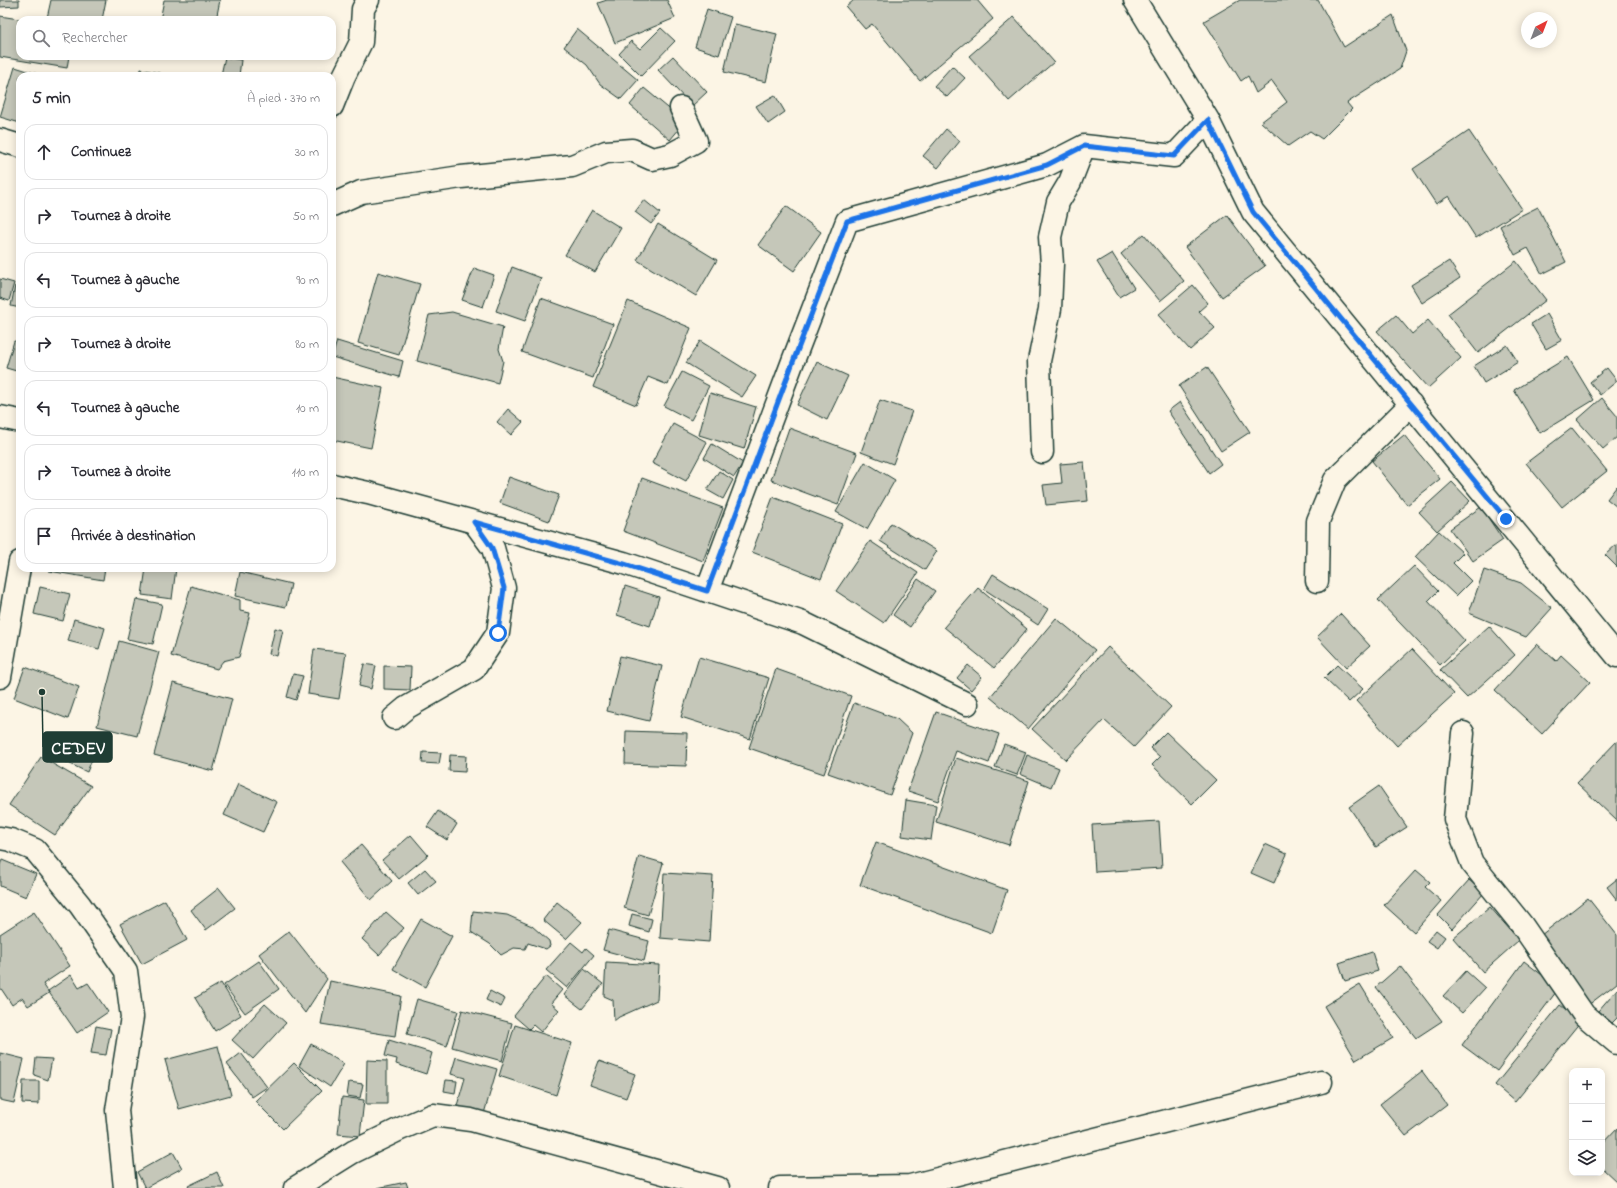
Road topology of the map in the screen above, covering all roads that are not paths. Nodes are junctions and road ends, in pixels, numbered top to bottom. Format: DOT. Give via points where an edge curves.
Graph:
graph roads {
  1 [pos="368,0"];
  2 [pos="1135,0"];
  3 [pos="336,96"];
  4 [pos="681,108"];
  5 [pos="1208,120"];
  6 [pos="0,140"];
  7 [pos="16,145"];
  8 [pos="1084,146"];
  9 [pos="336,203"];
  10 [pos="1411,404"];
  11 [pos="0,416"];
  12 [pos="16,420"];
  13 [pos="1042,452"];
  14 [pos="336,486"];
  15 [pos="474,522"];
  16 [pos="18,572"];
  17 [pos="1317,581"];
  18 [pos="707,591"];
  19 [pos="1617,656"];
  20 [pos="0,677"];
  21 [pos="967,704"];
  22 [pos="394,718"];
  23 [pos="1464,733"];
  24 [pos="0,838"];
  25 [pos="1617,1043"];
  26 [pos="1321,1082"];
  27 [pos="125,1188"];
  28 [pos="295,1188"];
  29 [pos="718,1188"];
  30 [pos="780,1188"];
  1 -- 3 [label="street" via="363,9 361,42"];
  2 -- 5 [label="street"];
  4 -- 9 [label="street" via="696,141 670,155 652,159 632,150 606,152 572,166 462,177 361,192"];
  5 -- 8 [label="street" via="1174,156"];
  5 -- 10 [label="street" via="1253,212"];
  6 -- 7 [label="street"];
  8 -- 13 [label="street" via="1070,182 1058,202 1050,237 1050,309 1039,361"];
  8 -- 18 [label="street" via="1047,165 847,221"];
  10 -- 17 [label="street" via="1335,480 1318,521"];
  10 -- 19 [label="street"];
  11 -- 12 [label="street"];
  14 -- 15 [label="street"];
  15 -- 18 [label="street" via="624,564"];
  15 -- 22 [label="street" via="492,548 504,588 498,633 474,669 406,708"];
  16 -- 20 [label="street"];
  18 -- 21 [label="street" via="803,623"];
  23 -- 25 [label="street" via="1455,819 1472,863 1522,925 1584,1014"];
  24 -- 27 [label="street" via="35,850 80,905 126,971 132,1017 117,1110"];
  26 -- 30 [label="street" via="910,1186"];
  28 -- 29 [label="street" via="353,1152 434,1115 472,1120"];
}
